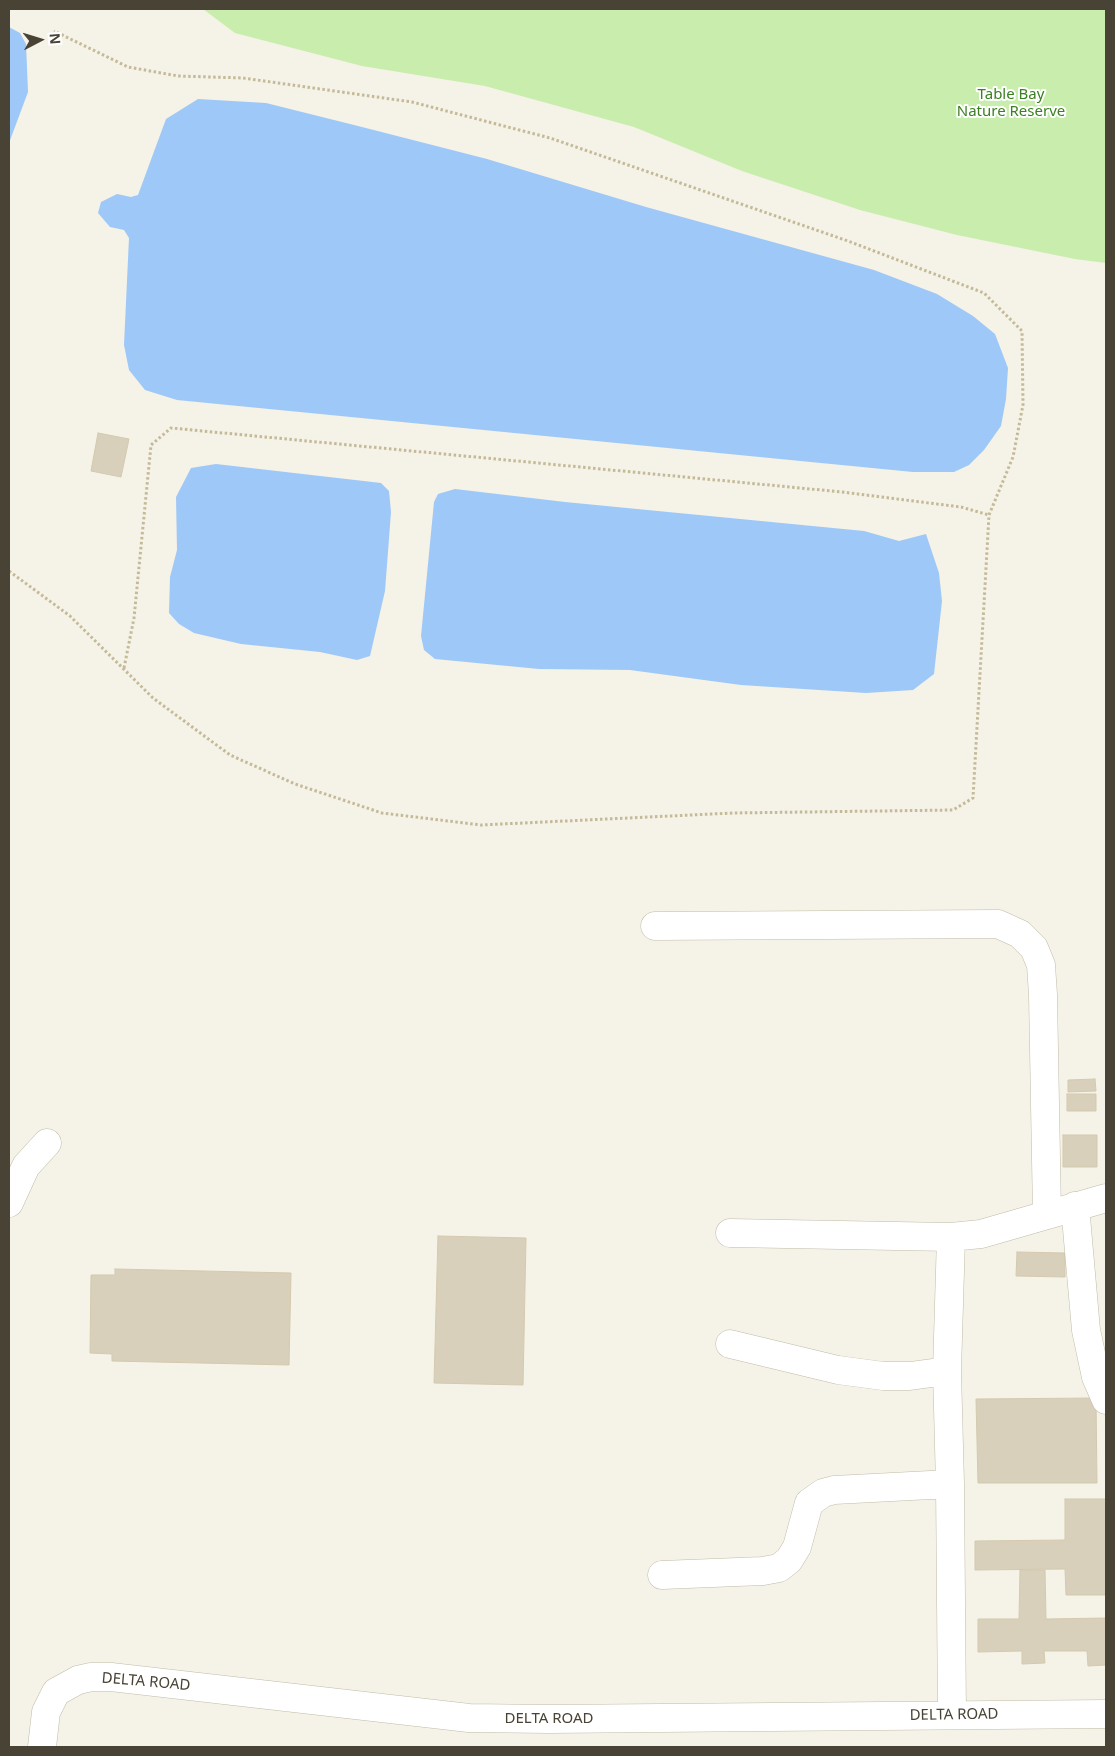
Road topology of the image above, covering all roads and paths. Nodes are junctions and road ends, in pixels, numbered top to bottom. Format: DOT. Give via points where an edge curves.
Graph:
graph roads {
  1 [pos="54,31"];
  2 [pos="989,515"];
  3 [pos="9,571"];
  4 [pos="124,669"];
  5 [pos="654,926"];
  6 [pos="47,1142"];
  7 [pos="1106,1198"];
  8 [pos="9,1203"];
  9 [pos="1075,1206"];
  10 [pos="1047,1214"];
  11 [pos="730,1233"];
  12 [pos="951,1237"];
  13 [pos="730,1344"];
  14 [pos="946,1371"];
  15 [pos="1106,1400"];
  16 [pos="950,1484"];
  17 [pos="662,1574"];
  18 [pos="1106,1714"];
  19 [pos="952,1715"];
  20 [pos="42,1747"];
  1 -- 2 [label="path" via="128,67 178,76 243,78 412,102 550,138 848,241 984,293 1022,331 1023,405 1014,457"];
  2 -- 4 [label="path" via="961,507 842,492 171,428 151,445 134,618"];
  2 -- 4 [label="path" via="972,798 953,810 733,813 482,826 382,813 294,784 230,755 153,698"];
  3 -- 4 [label="path" via="70,616"];
  5 -- 10 [label="street" via="998,924 1020,934 1034,948 1040,965 1043,995"];
  6 -- 8 [label="street" via="26,1166"];
  7 -- 9 [label="street"];
  9 -- 10 [label="street"];
  9 -- 15 [label="street" via="1088,1339 1096,1377"];
  10 -- 12 [label="street" via="980,1234"];
  11 -- 12 [label="street"];
  12 -- 14 [label="street"];
  13 -- 14 [label="street" via="838,1370 882,1376"];
  14 -- 16 [label="street"];
  16 -- 17 [label="street" via="822,1493 809,1503 797,1547 780,1568"];
  16 -- 19 [label="street"];
  18 -- 19 [label="street, DELTA ROAD"];
  19 -- 20 [label="street, DELTA ROAD" via="469,1718 111,1676 78,1680 56,1692 46,1712"];
}
